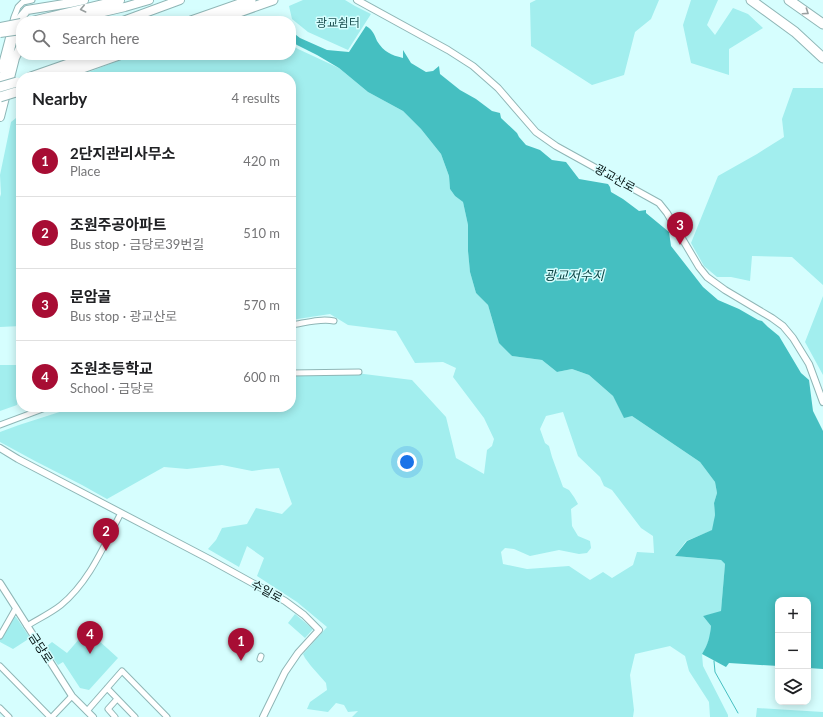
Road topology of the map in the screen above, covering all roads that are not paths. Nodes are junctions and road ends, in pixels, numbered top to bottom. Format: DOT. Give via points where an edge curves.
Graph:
graph roads {
  1 [pos="32,0"];
  2 [pos="84,0"];
  3 [pos="120,0"];
  4 [pos="148,0"];
  5 [pos="180,0"];
  6 [pos="250,0"];
  7 [pos="273,0"];
  8 [pos="358,0"];
  9 [pos="751,0"];
  10 [pos="789,0"];
  11 [pos="237,9"];
  12 [pos="22,16"];
  13 [pos="53,16"];
  14 [pos="86,16"];
  15 [pos="137,16"];
  16 [pos="210,16"];
  17 [pos="224,16"];
  18 [pos="16,24"];
  19 [pos="823,24"];
  20 [pos="0,26"];
  21 [pos="16,27"];
  22 [pos="16,31"];
  23 [pos="0,33"];
  24 [pos="16,55"];
  25 [pos="823,58"];
  26 [pos="80,60"];
  27 [pos="104,60"];
  28 [pos="0,70"];
  29 [pos="45,72"];
  30 [pos="71,72"];
  31 [pos="16,86"];
  32 [pos="16,88"];
  33 [pos="0,89"];
  34 [pos="0,97"];
  35 [pos="0,116"];
  36 [pos="334,321"];
  37 [pos="296,324"];
  38 [pos="359,372"];
  39 [pos="296,373"];
  40 [pos="823,402"];
  41 [pos="35,412"];
  42 [pos="0,425"];
  43 [pos="0,448"];
  44 [pos="121,513"];
  45 [pos="0,583"];
  46 [pos="16,608"];
  47 [pos="27,626"];
  48 [pos="0,636"];
  49 [pos="0,666"];
  50 [pos="107,688"];
  51 [pos="72,696"];
  52 [pos="117,699"];
  53 [pos="0,708"];
  54 [pos="87,711"];
  55 [pos="7,716"];
  56 [pos="266,716"];
  57 [pos="51,717"];
  58 [pos="93,717"];
  59 [pos="115,717"];
  60 [pos="135,717"];
  61 [pos="167,717"];
  1 -- 28 [label="street" via="18,6"];
  2 -- 12 [label="highway" via="28,10"];
  3 -- 13 [label="highway, one-way"];
  4 -- 14 [label="highway"];
  5 -- 15 [label="highway"];
  6 -- 11 [label="highway"];
  7 -- 11 [label="highway"];
  8 -- 40 [label="street, 광교산로" via="473,66 498,88 532,127 556,146 659,203 704,274 725,290 772,318 793,338 809,364"];
  9 -- 25 [label="highway" via="795,32"];
  10 -- 19 [label="highway, one-way"];
  11 -- 16 [label="highway"];
  11 -- 17 [label="highway"];
  18 -- 20 [label="highway, bridge"];
  21 -- 33 [label="highway"];
  22 -- 23 [label="highway, bridge"];
  24 -- 35 [label="highway"];
  26 -- 29 [label="highway"];
  27 -- 30 [label="highway"];
  31 -- 33 [label="highway, bridge"];
  32 -- 34 [label="highway, bridge"];
  36 -- 37 [label="street" via="318,320"];
  38 -- 39 [label="street"];
  41 -- 42 [label="street"];
  43 -- 44 [label="street"];
  44 -- 47 [label="street" via="92,569 80,586 61,605"];
  44 -- 56 [label="street, 수일로" via="285,601 304,614 319,630 285,672"];
  45 -- 46 [label="street, 금당로"];
  46 -- 47 [label="street, 금당로"];
  46 -- 48 [label="street"];
  47 -- 51 [label="street, 금당로"];
  49 -- 57 [label="street"];
  50 -- 52 [label="street"];
  50 -- 54 [label="street"];
  50 -- 61 [label="street" via="122,671"];
  51 -- 54 [label="street, 금당로"];
  51 -- 57 [label="street"];
  52 -- 59 [label="street" via="108,709"];
  52 -- 60 [label="street"];
  53 -- 55 [label="street"];
  54 -- 58 [label="street, 금당로"];
}
